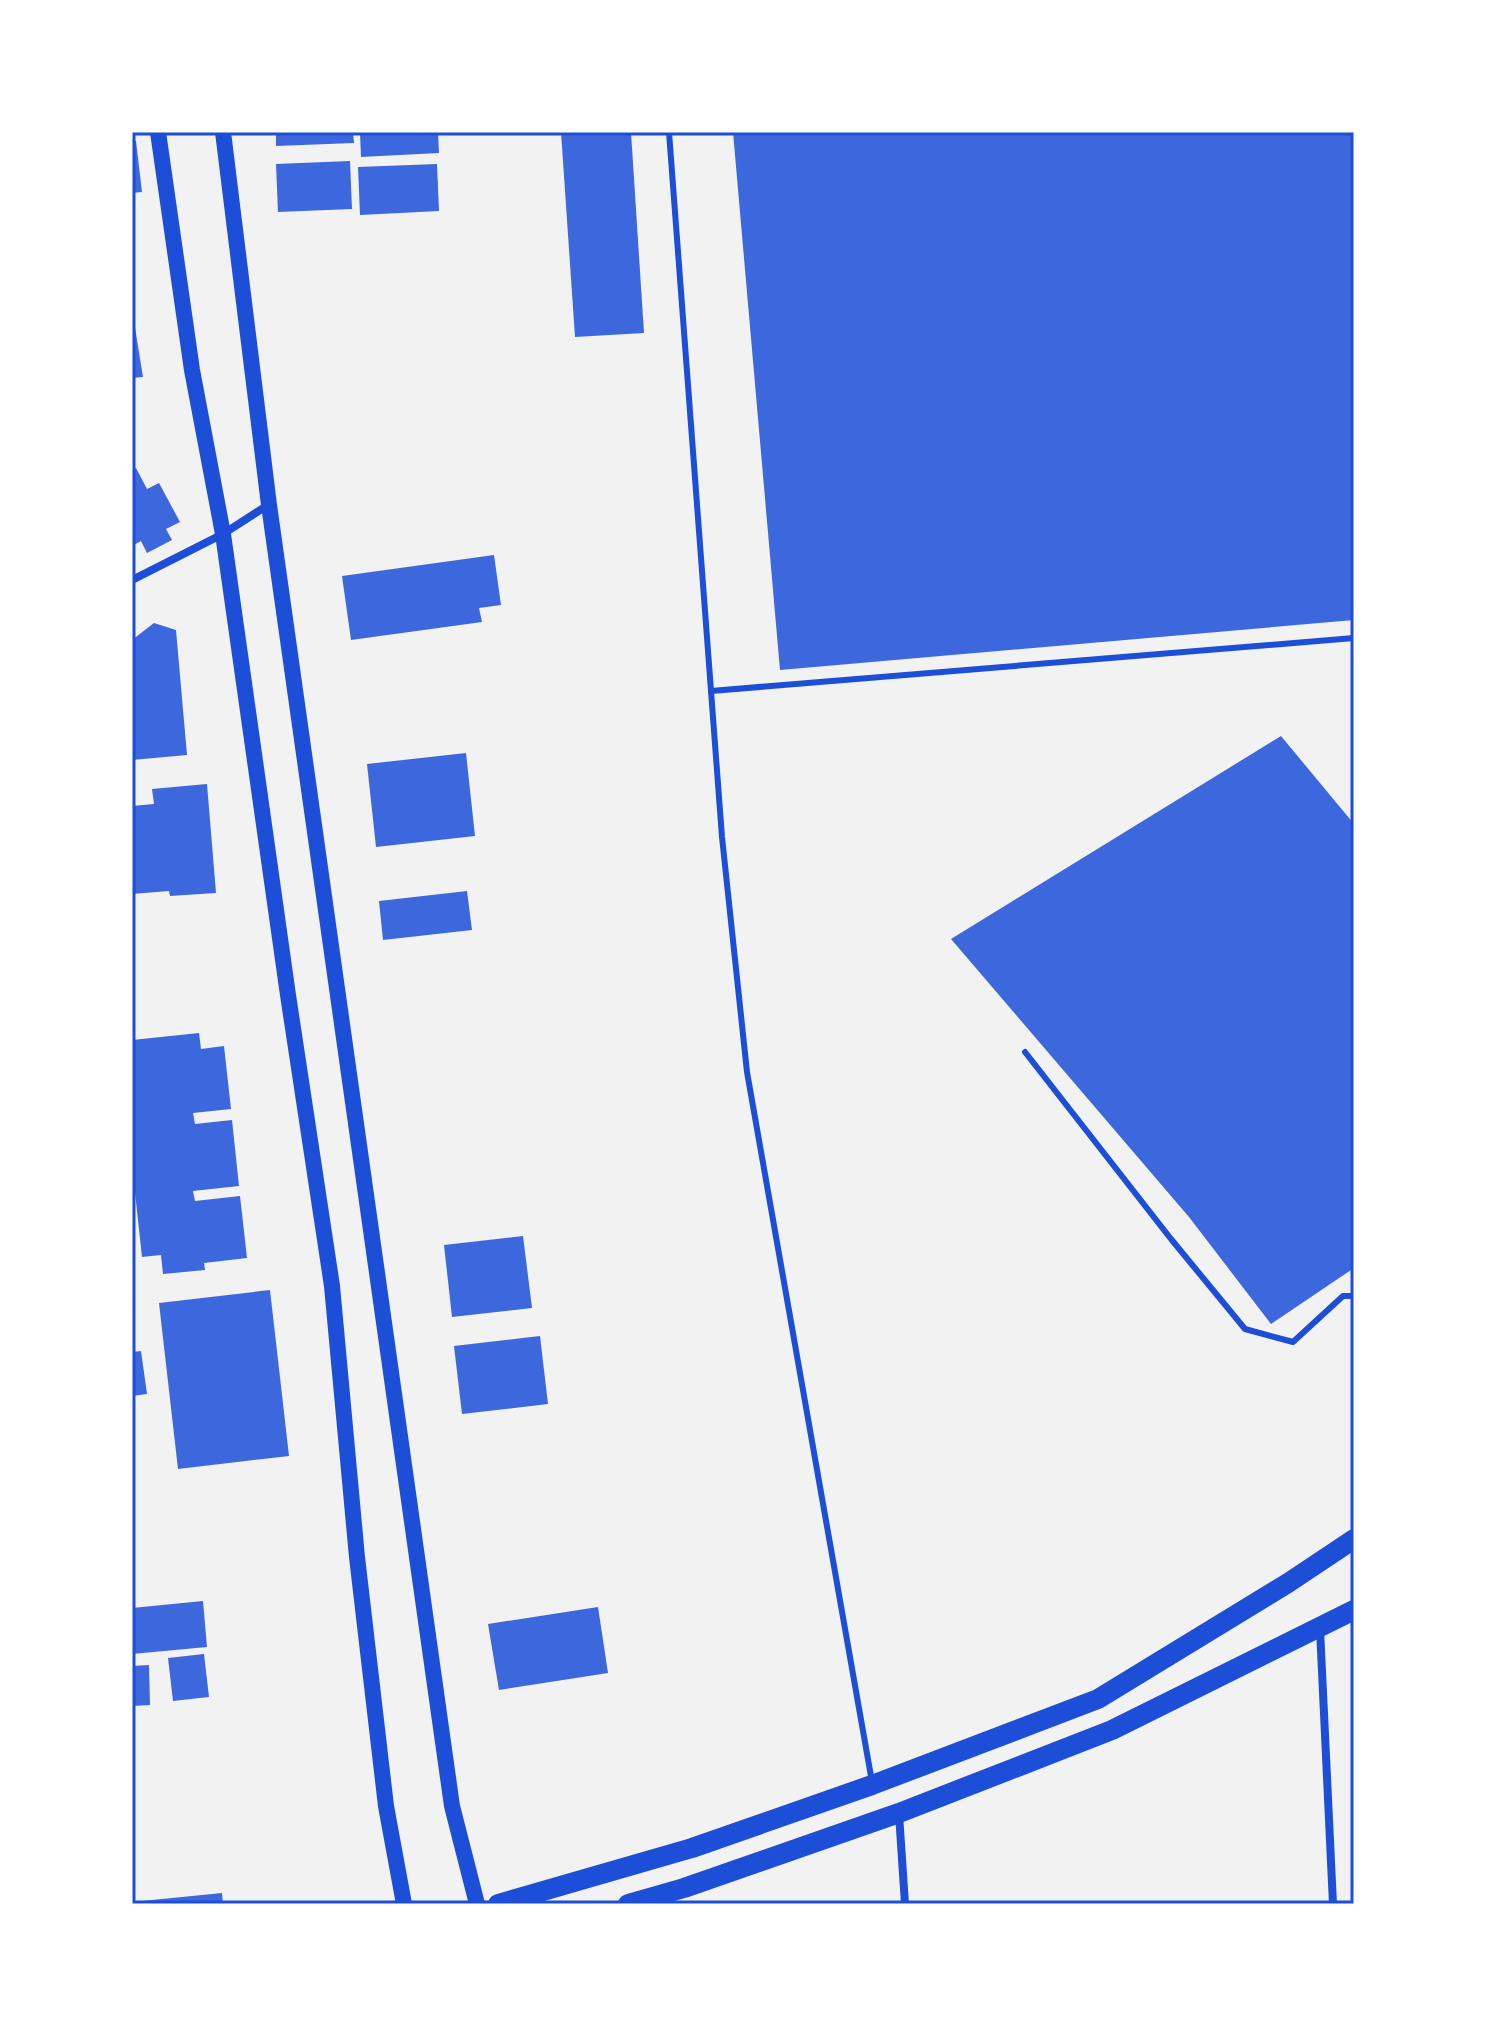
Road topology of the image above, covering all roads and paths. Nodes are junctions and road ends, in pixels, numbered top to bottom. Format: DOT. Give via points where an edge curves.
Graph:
graph roads {
  1 [pos="158,132"];
  2 [pos="223,132"];
  3 [pos="669,132"];
  4 [pos="269,505"];
  5 [pos="223,534"];
  6 [pos="132,580"];
  7 [pos="1354,638"];
  8 [pos="711,691"];
  9 [pos="1025,1052"];
  10 [pos="1354,1296"];
  11 [pos="1354,1539"];
  12 [pos="1354,1610"];
  13 [pos="1320,1628"];
  14 [pos="872,1785"];
  15 [pos="899,1813"];
  16 [pos="404,1904"];
  17 [pos="477,1904"];
  18 [pos="498,1904"];
  19 [pos="628,1904"];
  20 [pos="905,1904"];
  21 [pos="1333,1904"];
  1 -- 5 [label="main road" via="192,370"];
  2 -- 4 [label="main road"];
  3 -- 8 [label="lane"];
  4 -- 5 [label="street"];
  4 -- 17 [label="main road" via="452,1806"];
  5 -- 6 [label="street"];
  5 -- 16 [label="main road" via="332,1286 386,1806"];
  7 -- 8 [label="lane"];
  8 -- 14 [label="lane" via="747,1072"];
  9 -- 10 [label="lane" via="1245,1329 1293,1342 1343,1296"];
  11 -- 14 [label="main road" via="1098,1699"];
  12 -- 13 [label="main road"];
  13 -- 15 [label="main road" via="1112,1730"];
  13 -- 21 [label="street"];
  14 -- 18 [label="main road" via="692,1848"];
  15 -- 19 [label="main road" via="685,1892"];
  15 -- 20 [label="street"];
}
